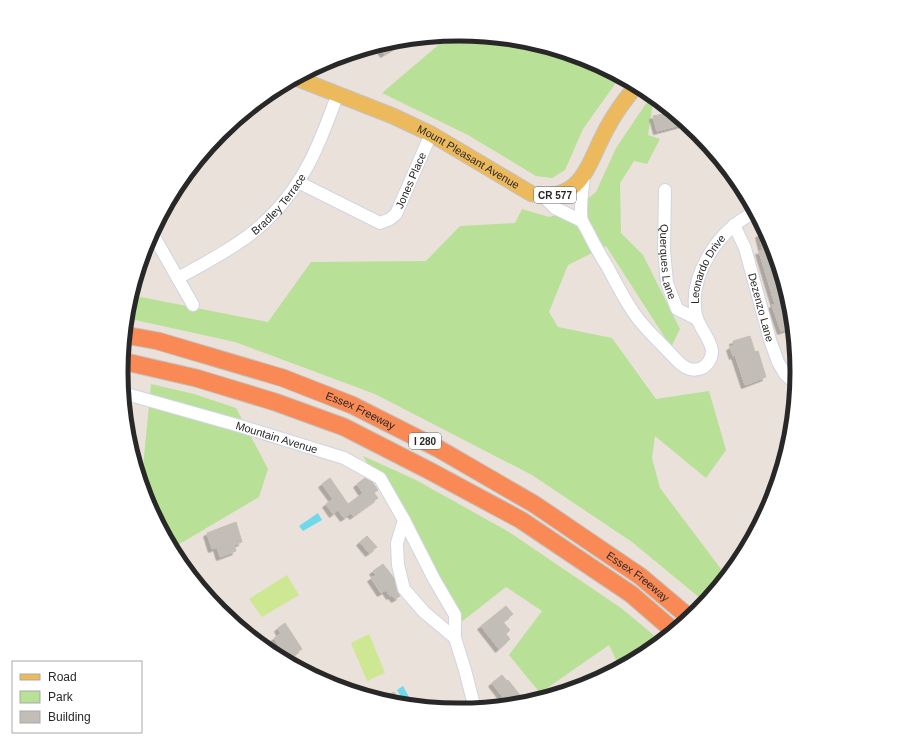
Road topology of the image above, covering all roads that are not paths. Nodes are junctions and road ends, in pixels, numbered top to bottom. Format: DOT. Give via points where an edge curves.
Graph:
graph roads {
  1 [pos="303,80"];
  2 [pos="633,90"];
  3 [pos="338,94"];
  4 [pos="431,134"];
  5 [pos="584,176"];
  6 [pos="298,182"];
  7 [pos="665,190"];
  8 [pos="543,196"];
  9 [pos="751,215"];
  10 [pos="582,221"];
  11 [pos="734,225"];
  12 [pos="156,240"];
  13 [pos="178,278"];
  14 [pos="193,306"];
  15 [pos="697,319"];
  16 [pos="130,336"];
  17 [pos="128,362"];
  18 [pos="791,379"];
  19 [pos="129,395"];
  20 [pos="404,520"];
  21 [pos="686,615"];
  22 [pos="670,628"];
  23 [pos="455,638"];
  24 [pos="474,703"];
  1 -- 3 [label="main road, Mount Pleasant Avenue / CR 577"];
  2 -- 5 [label="main road, Mount Pleasant Avenue / CR 577" via="606,129"];
  3 -- 4 [label="main road, Mount Pleasant Avenue / CR 577"];
  3 -- 6 [label="street, Bradley Terrace" via="315,152"];
  4 -- 6 [label="street, Jones Place" via="396,214 380,223"];
  4 -- 8 [label="main road, Mount Pleasant Avenue / CR 577" via="518,187"];
  5 -- 8 [label="main road, Mount Pleasant Avenue / CR 577" via="567,191"];
  5 -- 10 [label="street"];
  6 -- 13 [label="street, Bradley Terrace" via="275,212 258,228 238,243"];
  7 -- 15 [label="street, Querques Lane" via="666,283 677,308"];
  8 -- 10 [label="street" via="556,208"];
  9 -- 11 [label="street, Leonardo Drive"];
  10 -- 15 [label="street, Leonardo Drive" via="636,316 682,366 693,370 704,367 711,359 712,353 710,342"];
  11 -- 15 [label="street, Leonardo Drive" via="707,257 701,272 695,301"];
  11 -- 18 [label="street, Dezenzo Lane" via="745,248 778,362"];
  12 -- 13 [label="street"];
  13 -- 14 [label="street"];
  16 -- 21 [label="highway, Essex Freeway / I 280" via="158,341 283,378 352,405 439,448 534,504 640,576"];
  17 -- 22 [label="highway, Essex Freeway / I 280" via="196,378 275,402 344,427 521,520 631,594"];
  19 -- 20 [label="street, Mountain Avenue" via="344,458 380,478"];
  20 -- 23 [label="street, Mountain Avenue" via="455,615"];
  20 -- 23 [label="street" via="397,543 398,565 404,589 424,612"];
  23 -- 24 [label="street, Mountain Avenue"];
}
